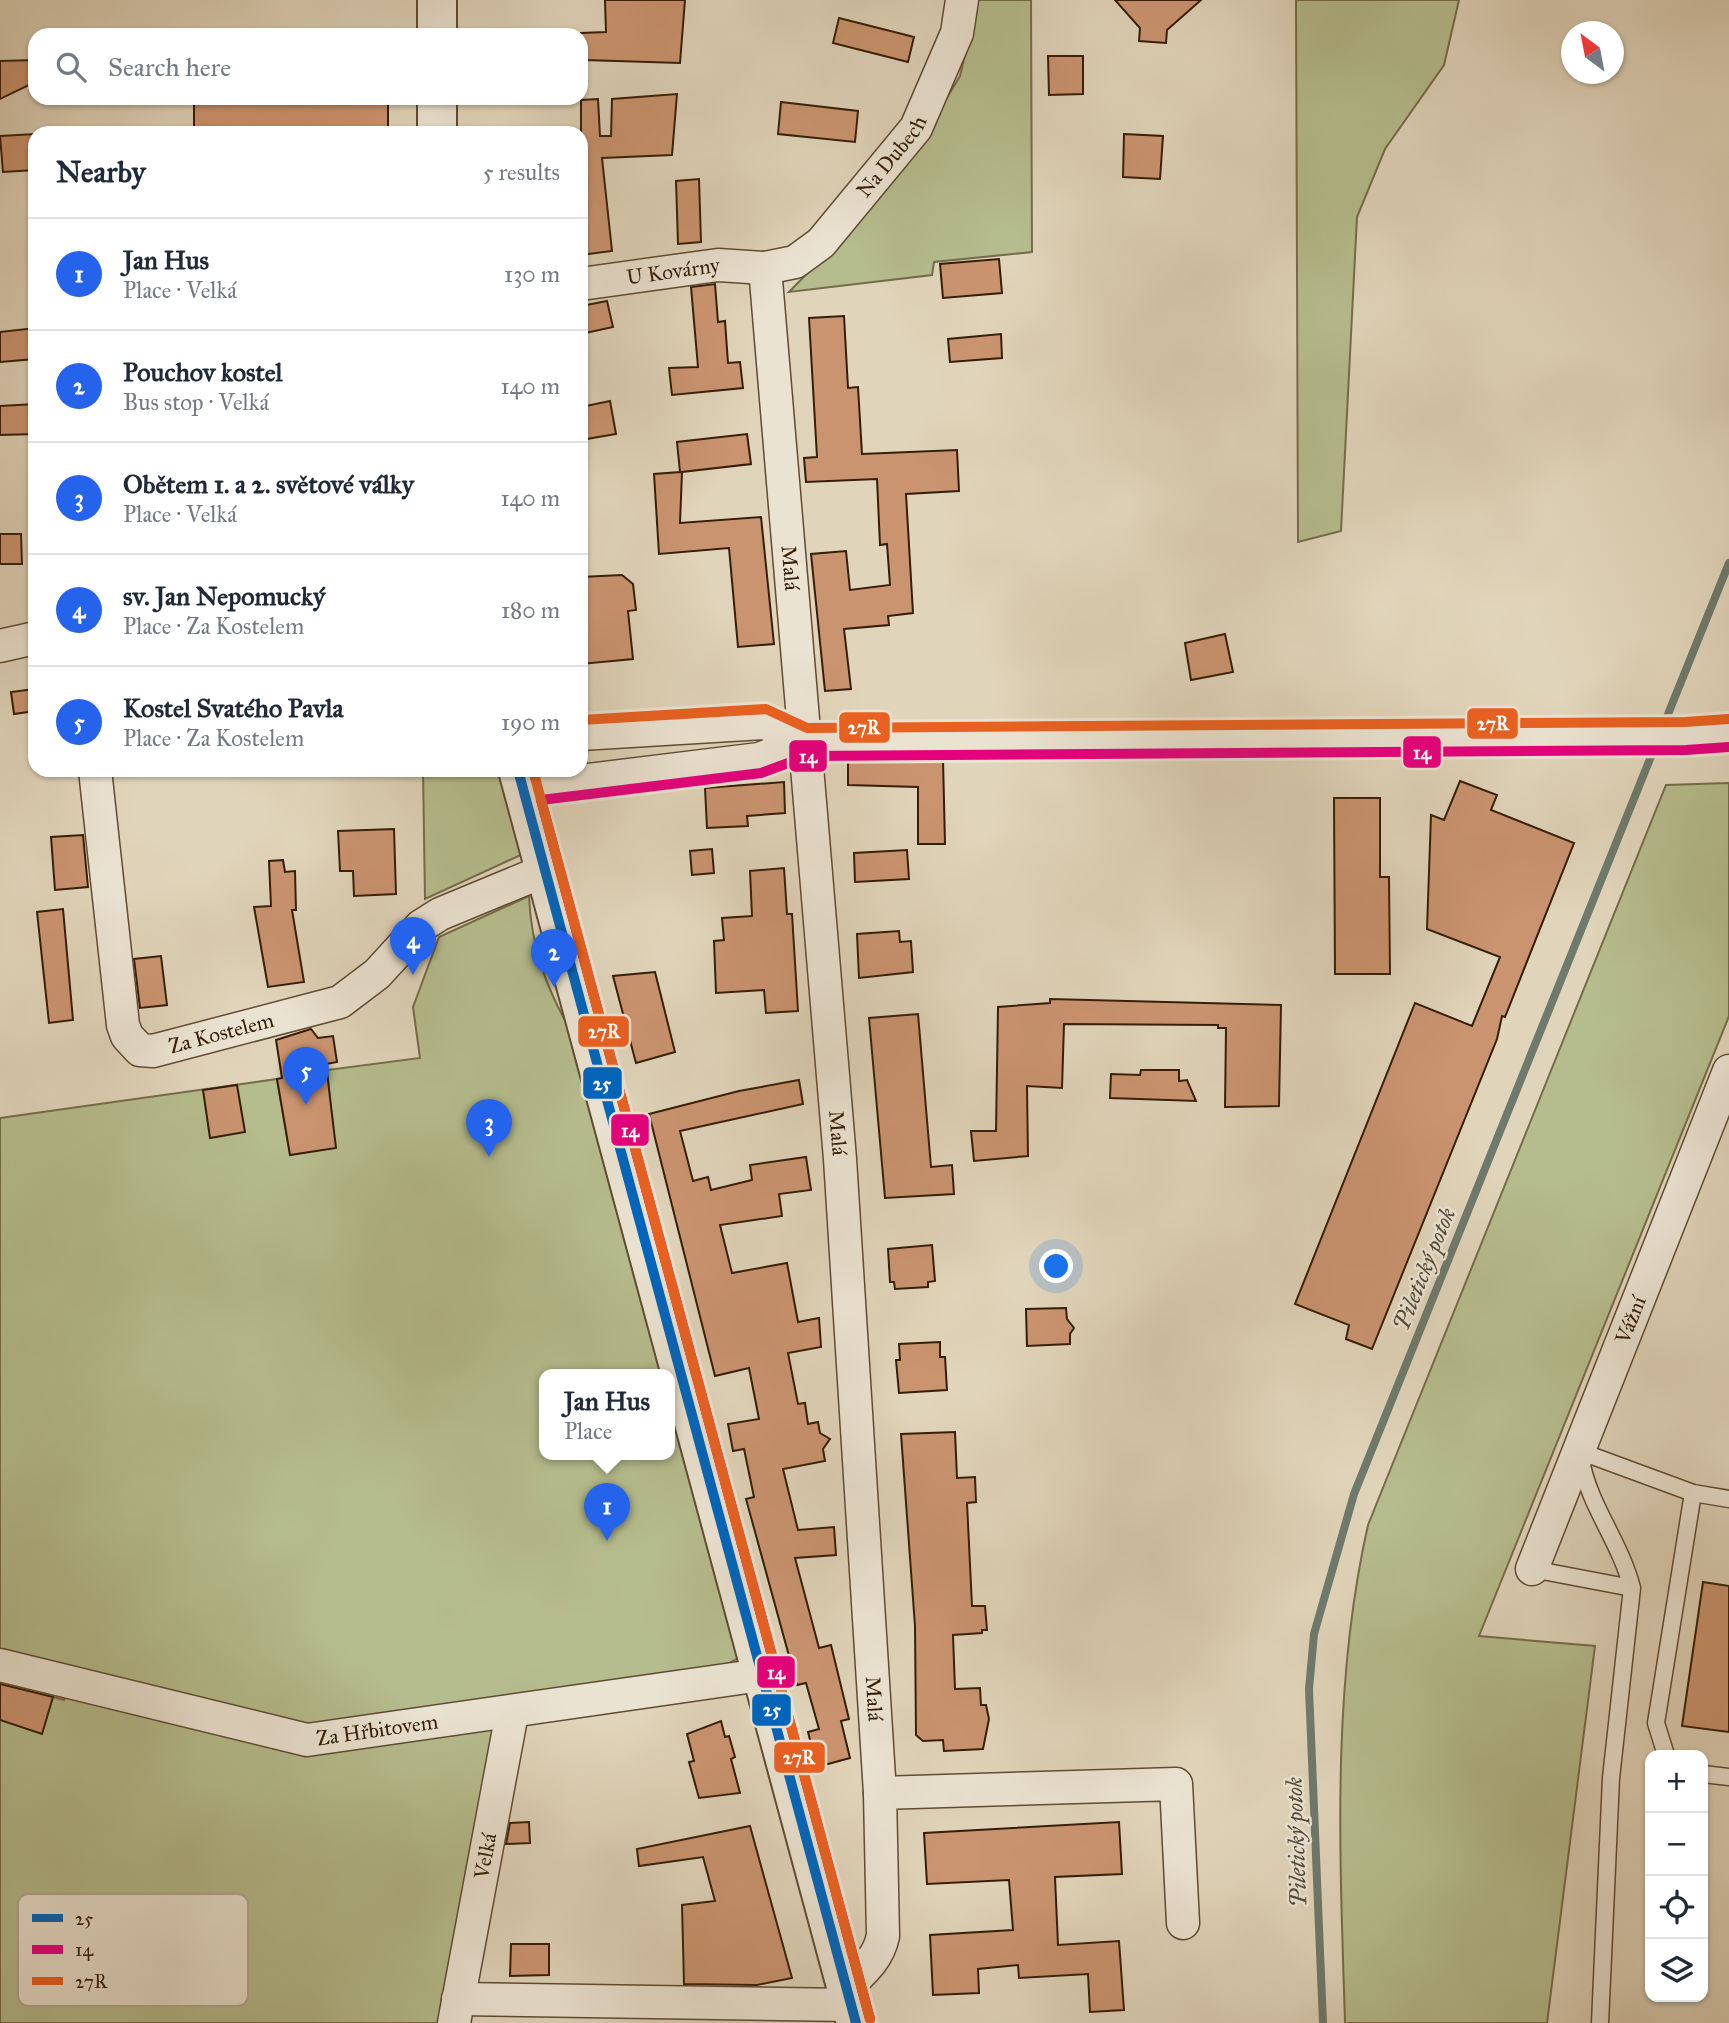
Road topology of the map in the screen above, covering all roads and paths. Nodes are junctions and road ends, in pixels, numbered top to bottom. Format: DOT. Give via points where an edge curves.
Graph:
graph roads {
  1 [pos="437,0"];
  2 [pos="962,0"];
  3 [pos="437,28"];
  4 [pos="437,105"];
  5 [pos="437,126"];
  6 [pos="765,268"];
  7 [pos="588,283"];
  8 [pos="28,640"];
  9 [pos="0,646"];
  10 [pos="1729,733"];
  11 [pos="588,734"];
  12 [pos="804,742"];
  13 [pos="588,773"];
  14 [pos="96,777"];
  15 [pos="544,777"];
  16 [pos="520,779"];
  17 [pos="544,871"];
  18 [pos="1729,1071"];
  19 [pos="1579,1451"];
  20 [pos="1693,1493"];
  21 [pos="1729,1499"];
  22 [pos="1532,1569"];
  23 [pos="1632,1588"];
  24 [pos="0,1665"];
  25 [pos="761,1675"];
  26 [pos="512,1713"];
  27 [pos="1664,1750"];
  28 [pos="1708,1775"];
  29 [pos="1729,1777"];
  30 [pos="880,1793"];
  31 [pos="1183,1923"];
  32 [pos="851,2005"];
  33 [pos="456,2011"];
  34 [pos="1600,2023"];
  1 -- 3 [label="street"];
  2 -- 6 [label="street, Na Dubech" via="957,33 916,128 821,243 795,262"];
  4 -- 5 [label="street"];
  6 -- 7 [label="street, U Kovárny" via="718,265"];
  6 -- 12 [label="street, Malá"];
  8 -- 9 [label="street"];
  10 -- 12 [label="street"];
  11 -- 12 [label="street" via="765,723"];
  12 -- 13 [label="street" via="759,759"];
  12 -- 30 [label="street, Malá" via="840,1159"];
  14 -- 17 [label="street, Za Kostelem" via="123,1025 140,1050 153,1051 340,1002 377,974 421,926"];
  15 -- 16 [label="street"];
  16 -- 17 [label="street"];
  17 -- 25 [label="street"];
  18 -- 19 [label="street, Vážní"];
  19 -- 20 [label="lane"];
  19 -- 22 [label="street, Vážní"];
  19 -- 23 [label="lane" via="1584,1479 1618,1545"];
  20 -- 21 [label="lane"];
  20 -- 27 [label="lane" via="1656,1723"];
  22 -- 23 [label="lane"];
  23 -- 34 [label="lane" via="1611,1778"];
  24 -- 26 [label="street, Za Hřbitovem" via="307,1740"];
  25 -- 26 [label="street, Za Hřbitovem"];
  25 -- 32 [label="street"];
  26 -- 33 [label="street, Velká"];
  28 -- 29 [label="lane"];
  30 -- 31 [label="street" via="1175,1784"];
  30 -- 32 [label="street, Malá" via="883,1936"];
  32 -- 33 [label="street, Velká"];
}
